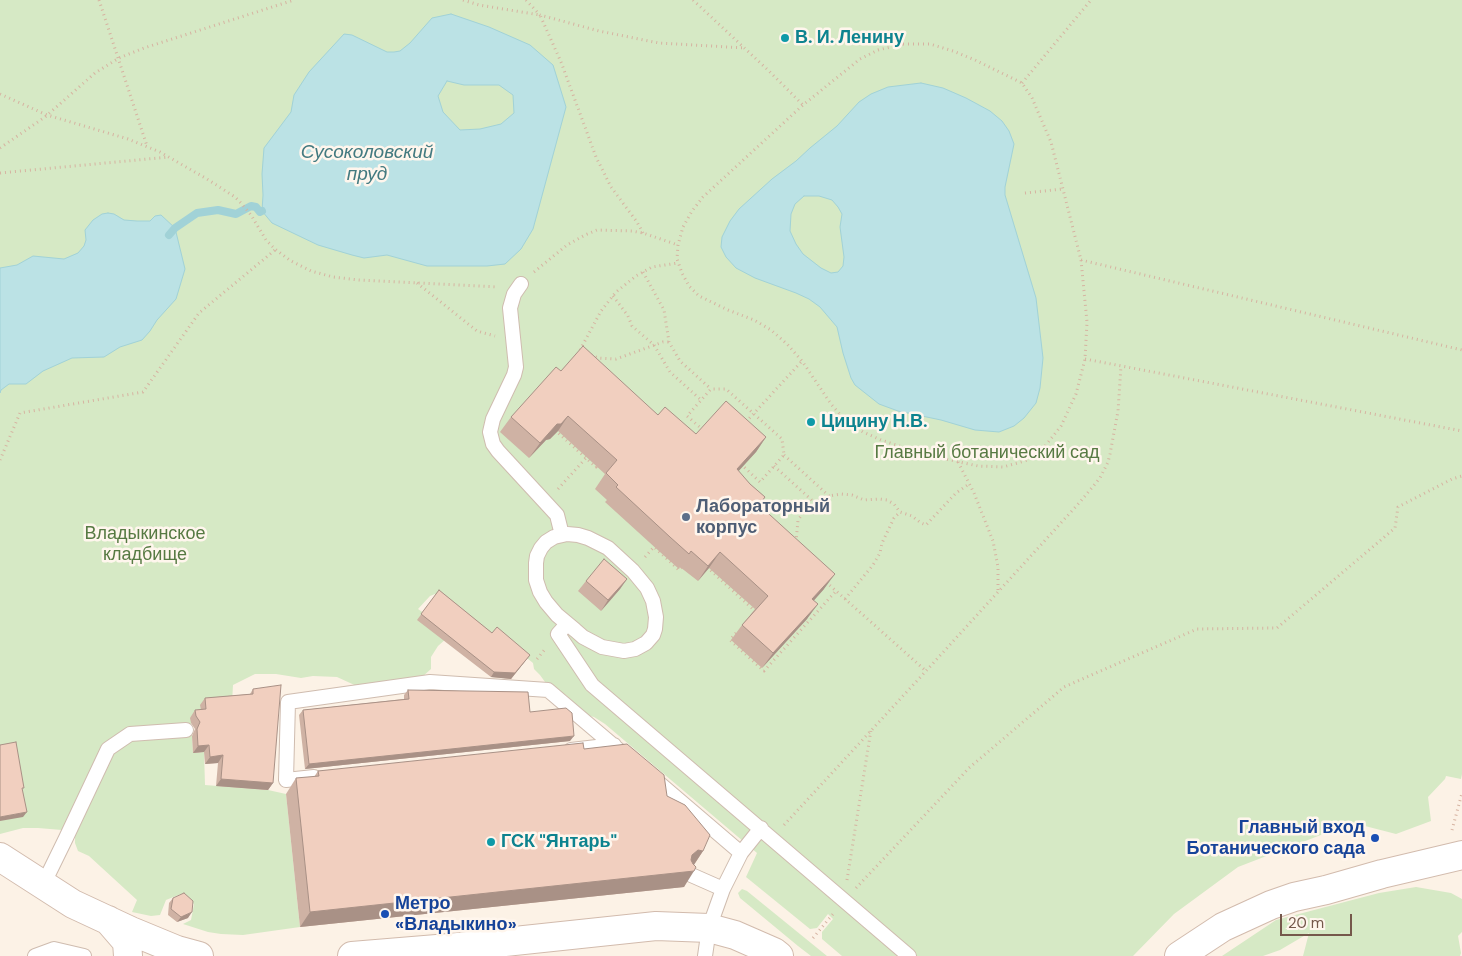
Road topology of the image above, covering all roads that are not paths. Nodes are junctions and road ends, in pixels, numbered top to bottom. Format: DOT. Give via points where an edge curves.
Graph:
graph roads {
  1 [pos="521,284"];
  2 [pos="562,535"];
  3 [pos="567,624"];
  4 [pos="186,730"];
  5 [pos="614,745"];
  6 [pos="554,752"];
  7 [pos="326,776"];
  8 [pos="761,828"];
  9 [pos="1457,843"];
  10 [pos="740,853"];
  11 [pos="0,857"];
  12 [pos="0,866"];
  13 [pos="689,874"];
  14 [pos="42,885"];
  15 [pos="723,889"];
  16 [pos="108,920"];
  17 [pos="709,928"];
  18 [pos="35,956"];
  19 [pos="84,956"];
  20 [pos="128,956"];
  21 [pos="199,956"];
  22 [pos="352,956"];
  23 [pos="705,956"];
  24 [pos="779,956"];
  25 [pos="909,956"];
  26 [pos="1179,956"];
  1 -- 2 [label="lane" via="510,304 516,367 491,423 491,436 498,451 557,515"];
  2 -- 3 [label="lane" via="541,548 536,574 543,597"];
  2 -- 3 [label="lane" via="578,535 612,552 633,571 652,596 656,612 653,635 640,647 629,650 619,651 588,640"];
  3 -- 8 [label="lane" via="558,634 592,685"];
  4 -- 14 [label="lane" via="130,734 108,749"];
  5 -- 6 [label="lane"];
  5 -- 7 [label="lane" via="548,690 430,682 288,702 286,780"];
  5 -- 10 [label="lane"];
  8 -- 10 [label="lane"];
  8 -- 25 [label="lane"];
  9 -- 26 [label="street" via="1382,874 1271,905 1223,927"];
  10 -- 15 [label="lane"];
  11 -- 14 [label="street"];
  12 -- 14 [label="lane" via="13,869"];
  13 -- 15 [label="lane"];
  14 -- 16 [label="street"];
  15 -- 17 [label="lane"];
  16 -- 20 [label="street" via="127,942"];
  16 -- 21 [label="street"];
  17 -- 22 [label="street" via="656,926"];
  17 -- 23 [label="lane"];
  17 -- 24 [label="street" via="735,934"];
  18 -- 19 [label="lane" via="54,950"];
}
